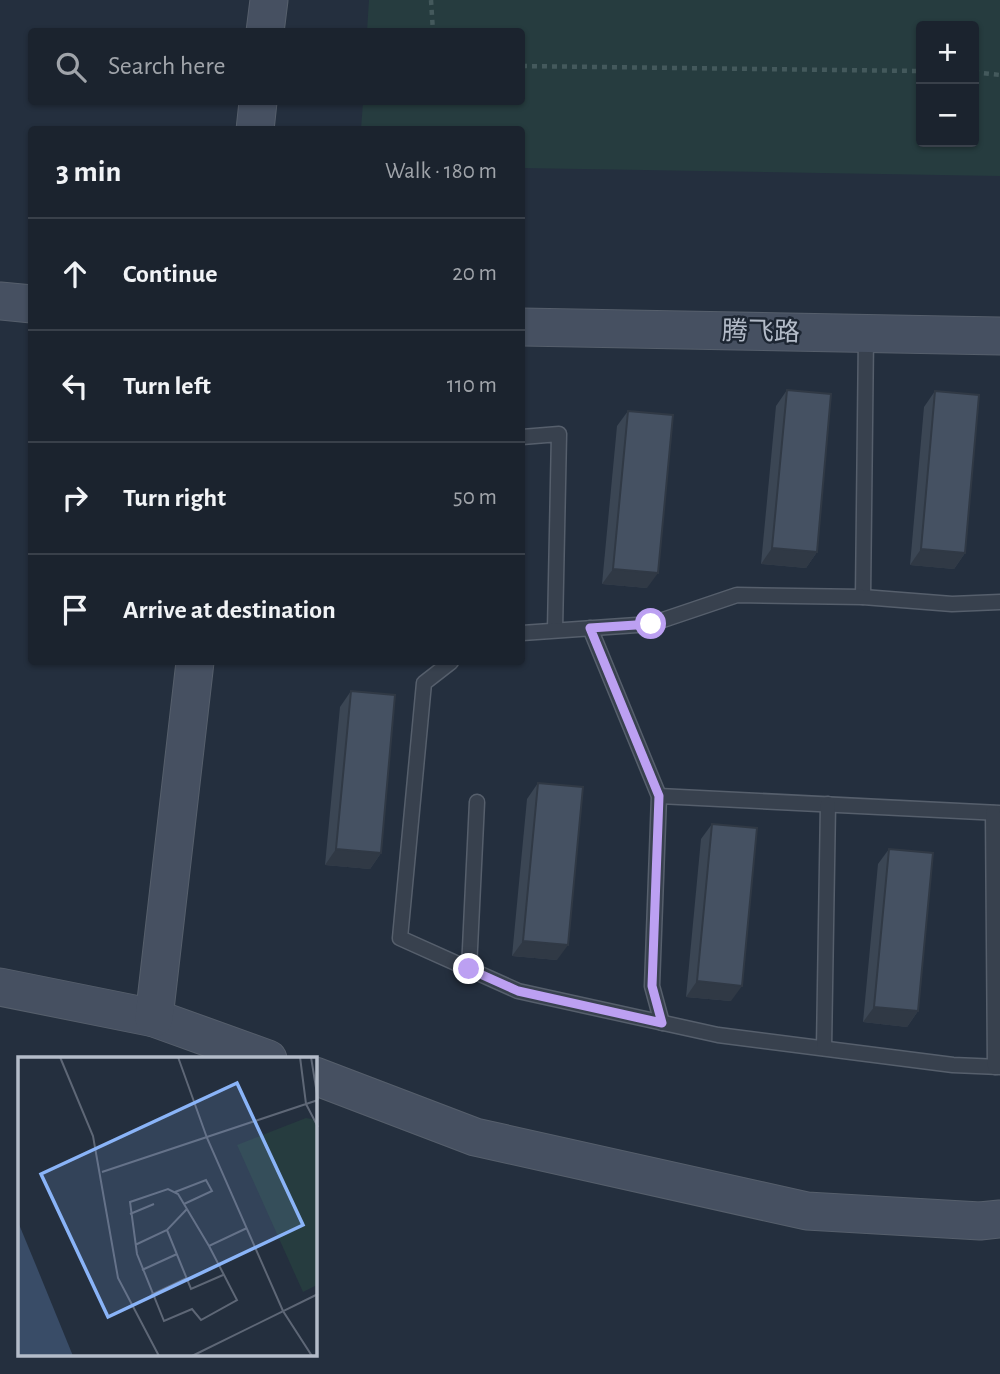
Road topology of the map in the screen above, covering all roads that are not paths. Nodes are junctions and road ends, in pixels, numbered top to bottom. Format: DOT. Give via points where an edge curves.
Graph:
graph roads {
  1 [pos="269,0"];
  2 [pos="266,28"];
  3 [pos="258,105"];
  4 [pos="255,126"];
  5 [pos="0,301"];
  6 [pos="28,303"];
  7 [pos="525,327"];
  8 [pos="866,334"];
  9 [pos="1000,336"];
  10 [pos="525,437"];
  11 [pos="863,597"];
  12 [pos="1000,603"];
  13 [pos="590,628"];
  14 [pos="555,629"];
  15 [pos="525,633"];
  16 [pos="195,665"];
  17 [pos="447,665"];
  18 [pos="659,796"];
  19 [pos="477,802"];
  20 [pos="828,804"];
  21 [pos="996,813"];
  22 [pos="469,969"];
  23 [pos="0,987"];
  24 [pos="154,1018"];
  25 [pos="662,1023"];
  26 [pos="824,1048"];
  27 [pos="262,1057"];
  28 [pos="997,1067"];
  29 [pos="317,1077"];
  30 [pos="1000,1219"];
  1 -- 2 [label="street"];
  3 -- 4 [label="street"];
  5 -- 6 [label="street"];
  7 -- 8 [label="street, 腾飞路"];
  8 -- 9 [label="street, 腾飞路"];
  8 -- 11 [label="lane"];
  10 -- 14 [label="lane" via="559,434"];
  11 -- 12 [label="lane"];
  11 -- 13 [label="lane" via="737,595 651,624"];
  13 -- 14 [label="lane"];
  13 -- 18 [label="lane"];
  14 -- 15 [label="lane"];
  16 -- 24 [label="street"];
  17 -- 22 [label="lane" via="424,683 400,937"];
  18 -- 20 [label="lane"];
  18 -- 25 [label="lane" via="652,986"];
  19 -- 22 [label="lane"];
  20 -- 21 [label="lane"];
  20 -- 26 [label="lane"];
  21 -- 28 [label="lane"];
  22 -- 25 [label="lane" via="518,991"];
  23 -- 24 [label="street"];
  24 -- 27 [label="street"];
  25 -- 26 [label="lane"];
  26 -- 28 [label="lane"];
  29 -- 30 [label="street" via="475,1137 807,1211"];
}
